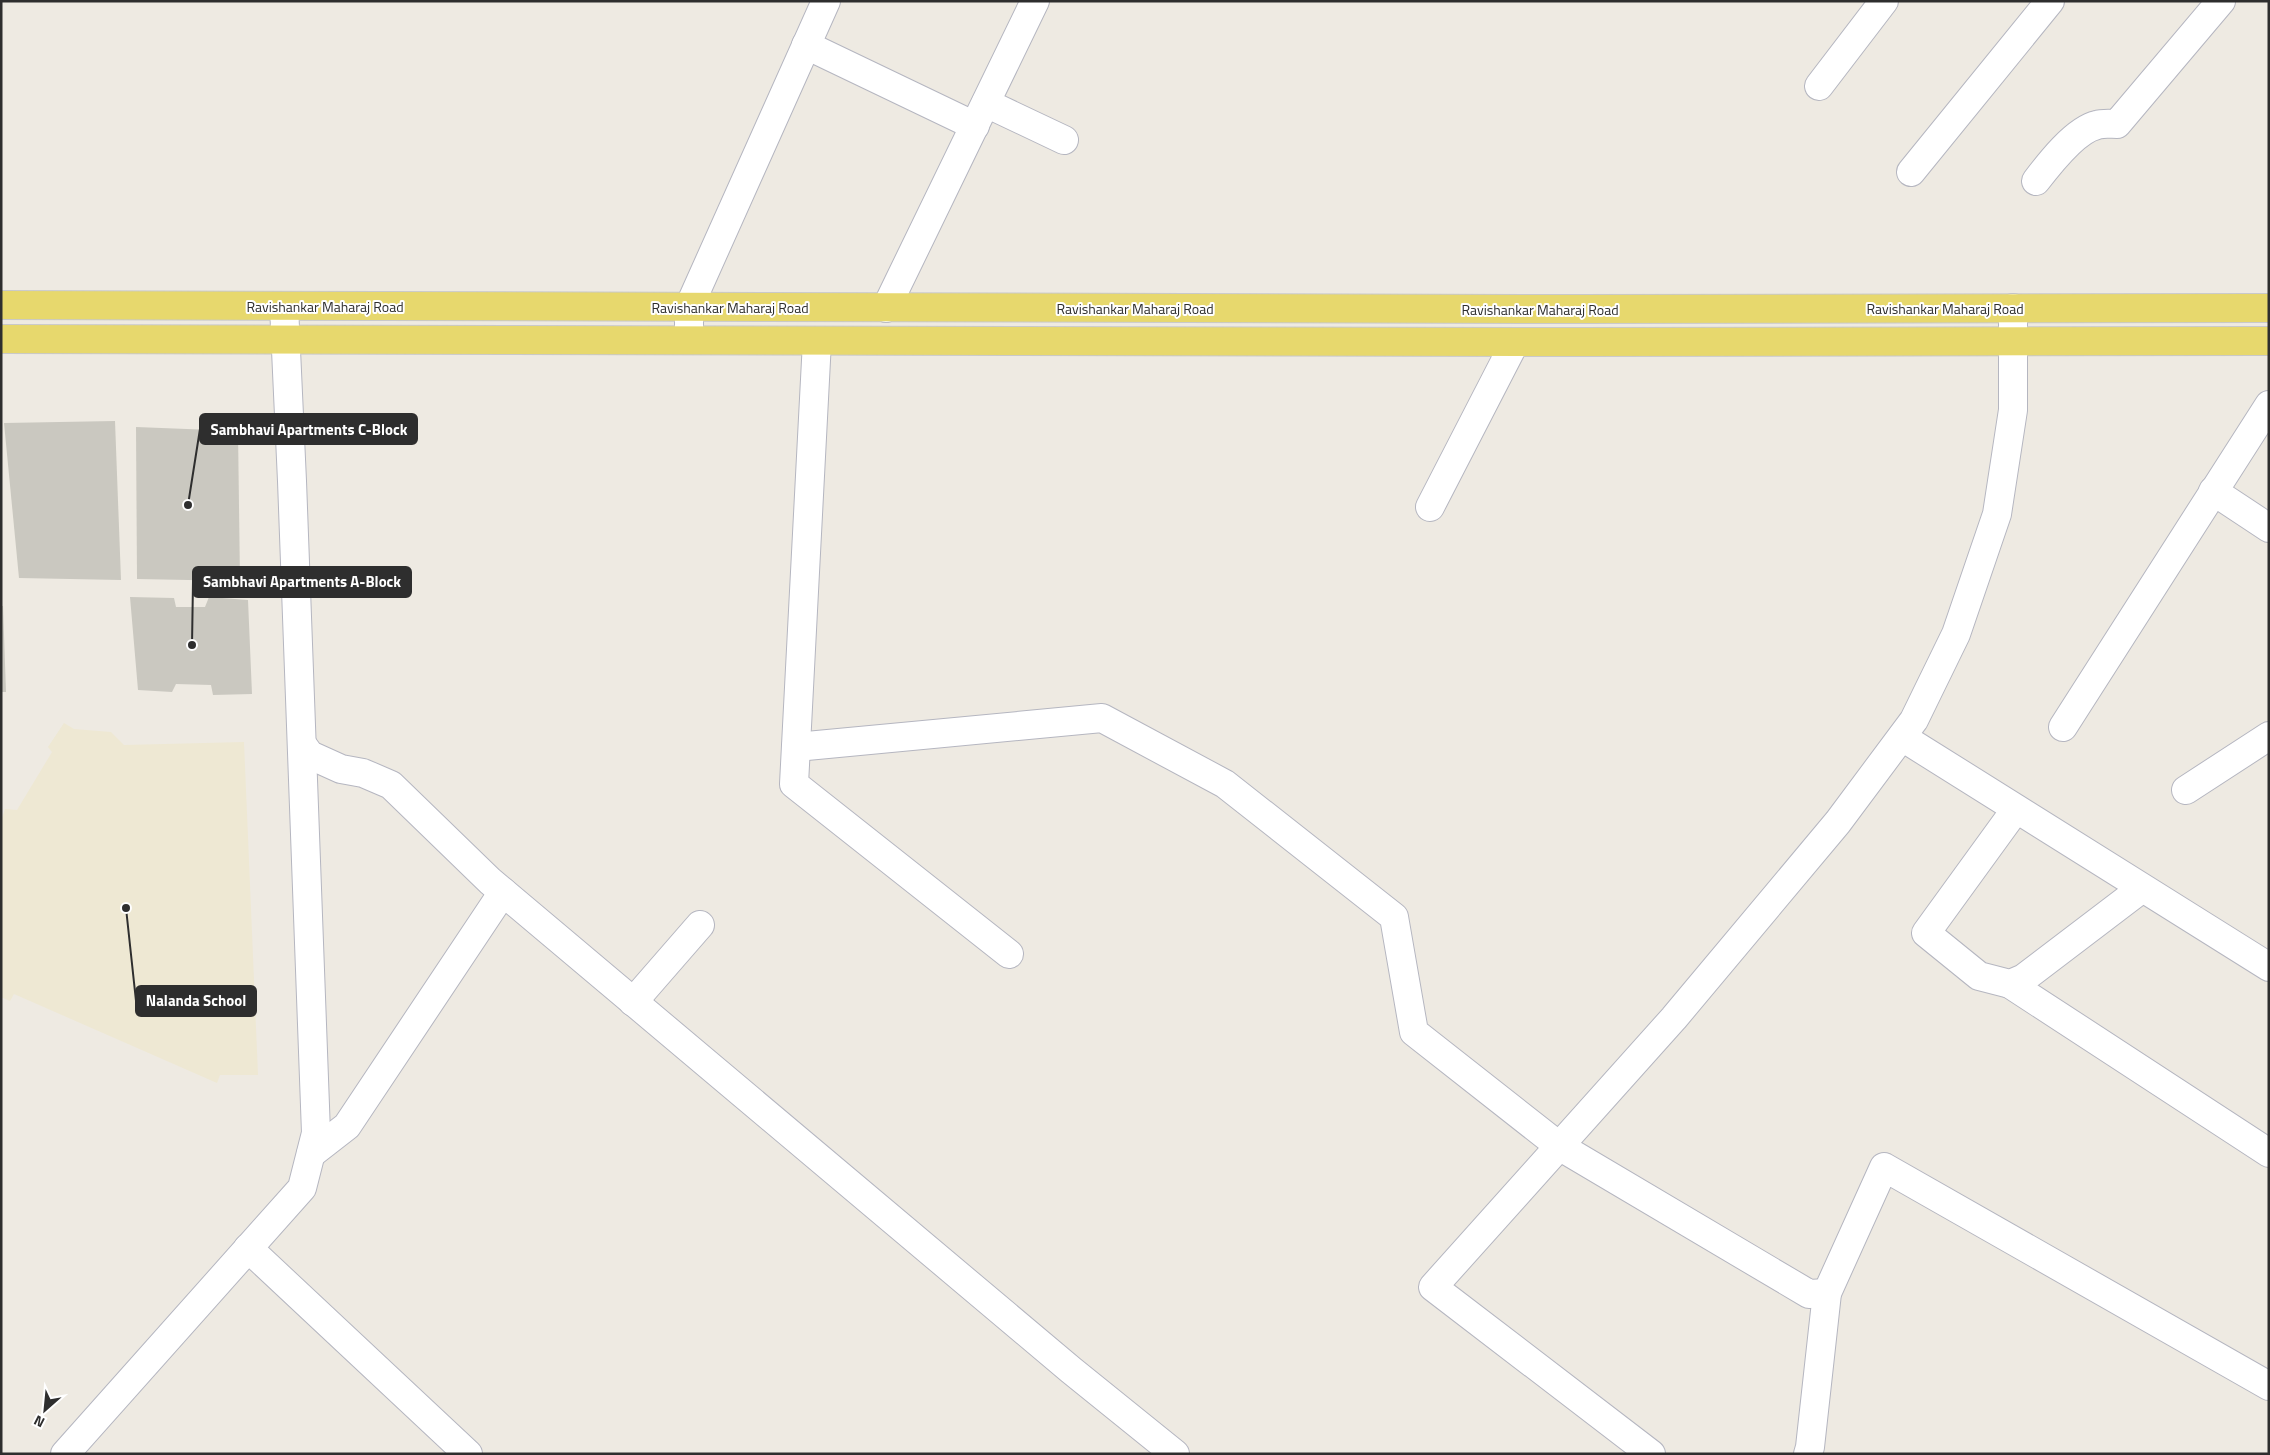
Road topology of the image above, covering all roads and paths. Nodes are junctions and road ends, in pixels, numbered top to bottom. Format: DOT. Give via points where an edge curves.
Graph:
graph roads {
  1 [pos="826,1"];
  2 [pos="1035,1"];
  3 [pos="1884,1"];
  4 [pos="2050,1"];
  5 [pos="2221,1"];
  6 [pos="806,45"];
  7 [pos="1819,86"];
  8 [pos="980,114"];
  9 [pos="1064,140"];
  10 [pos="1911,172"];
  11 [pos="2036,181"];
  12 [pos="1,305"];
  13 [pos="284,306"];
  14 [pos="688,307"];
  15 [pos="886,308"];
  16 [pos="2012,308"];
  17 [pos="2269,308"];
  18 [pos="1,338"];
  19 [pos="287,339"];
  20 [pos="689,340"];
  21 [pos="817,341"];
  22 [pos="2013,341"];
  23 [pos="2269,341"];
  24 [pos="1514,342"];
  25 [pos="2269,405"];
  26 [pos="2213,490"];
  27 [pos="1430,507"];
  28 [pos="2269,528"];
  29 [pos="2063,727"];
  30 [pos="2269,736"];
  31 [pos="1902,737"];
  32 [pos="302,744"];
  33 [pos="796,747"];
  34 [pos="2186,790"];
  35 [pos="2016,809"];
  36 [pos="2141,889"];
  37 [pos="503,892"];
  38 [pos="700,924"];
  39 [pos="1009,954"];
  40 [pos="2269,967"];
  41 [pos="2010,984"];
  42 [pos="633,1002"];
  43 [pos="1559,1146"];
  44 [pos="2269,1153"];
  45 [pos="311,1154"];
  46 [pos="248,1248"];
  47 [pos="1827,1293"];
  48 [pos="2269,1386"];
  49 [pos="65,1454"];
  50 [pos="468,1454"];
  51 [pos="1175,1454"];
  52 [pos="1651,1454"];
  53 [pos="1808,1454"];
  1 -- 6 [label="street"];
  2 -- 8 [label="street"];
  3 -- 7 [label="street"];
  4 -- 10 [label="street"];
  5 -- 11 [label="street" via="2117,124 2097,125 2080,135 2057,153"];
  6 -- 8 [label="street"];
  6 -- 14 [label="street"];
  8 -- 9 [label="street"];
  8 -- 15 [label="street"];
  12 -- 13 [label="main road, Ravishankar Maharaj Road"];
  13 -- 14 [label="main road, Ravishankar Maharaj Road"];
  13 -- 19 [label="street"];
  14 -- 15 [label="main road, Ravishankar Maharaj Road"];
  14 -- 20 [label="street"];
  15 -- 16 [label="main road, Ravishankar Maharaj Road"];
  16 -- 17 [label="main road, Ravishankar Maharaj Road"];
  16 -- 22 [label="street"];
  18 -- 19 [label="main road"];
  19 -- 20 [label="main road"];
  19 -- 32 [label="street"];
  20 -- 21 [label="main road"];
  21 -- 24 [label="main road"];
  21 -- 33 [label="street"];
  22 -- 23 [label="main road"];
  22 -- 24 [label="main road"];
  22 -- 31 [label="street" via="2013,410 1997,514 1956,634 1914,720"];
  24 -- 27 [label="street"];
  25 -- 26 [label="street"];
  26 -- 28 [label="street"];
  26 -- 29 [label="street"];
  30 -- 34 [label="street"];
  31 -- 35 [label="street"];
  31 -- 43 [label="street" via="1838,822 1674,1018"];
  32 -- 37 [label="street" via="310,755 390,785"];
  32 -- 45 [label="street" via="316,1133"];
  33 -- 39 [label="street" via="794,784"];
  33 -- 43 [label="street" via="1102,718 1225,784 1394,917 1414,1032"];
  35 -- 36 [label="street"];
  35 -- 41 [label="street" via="1926,933 1979,976"];
  36 -- 40 [label="street"];
  36 -- 41 [label="street" via="2024,978"];
  37 -- 42 [label="street"];
  37 -- 45 [label="street" via="347,1126"];
  38 -- 42 [label="street"];
  41 -- 44 [label="street"];
  42 -- 51 [label="street"];
  43 -- 47 [label="street" via="1810,1294"];
  43 -- 52 [label="street" via="1433,1287"];
  45 -- 46 [label="street" via="302,1188"];
  46 -- 49 [label="street"];
  46 -- 50 [label="street"];
  47 -- 48 [label="street" via="1884,1167"];
  47 -- 53 [label="street"];
}
